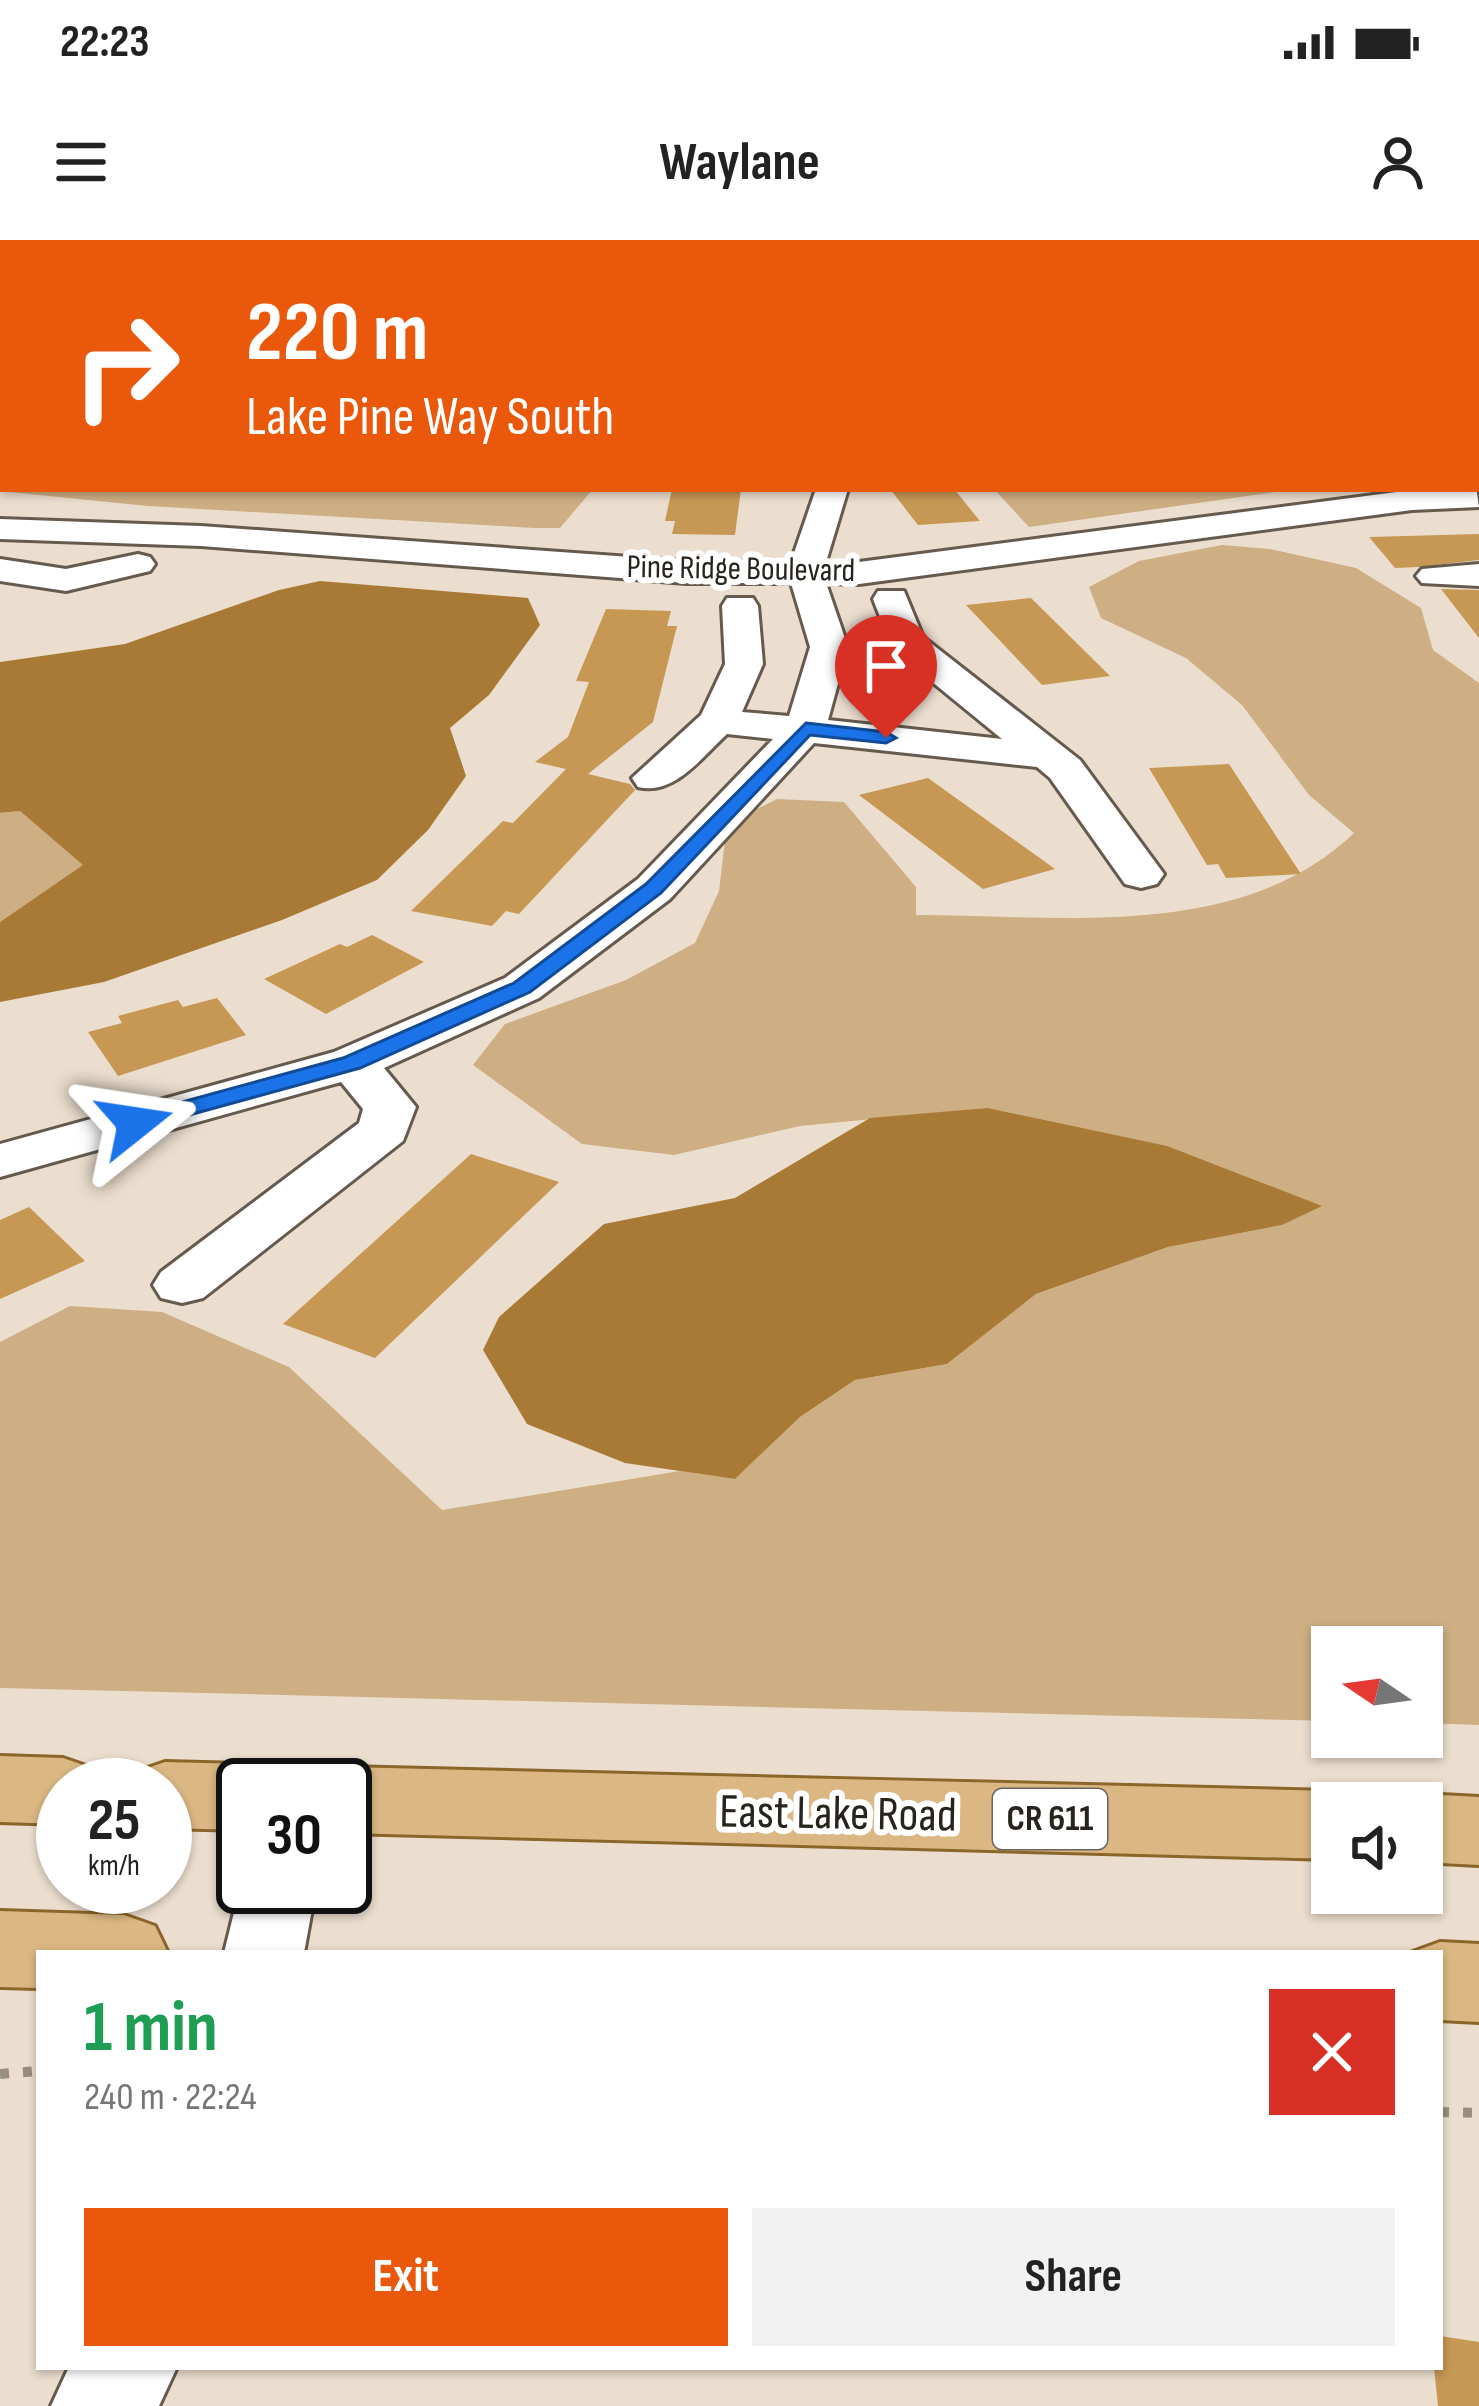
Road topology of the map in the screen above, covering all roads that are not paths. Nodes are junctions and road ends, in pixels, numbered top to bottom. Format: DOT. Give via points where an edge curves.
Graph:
graph roads {
  1 [pos="831,492"];
  2 [pos="1479,497"];
  3 [pos="0,529"];
  4 [pos="138,564"];
  5 [pos="0,570"];
  6 [pos="806,572"];
  7 [pos="1479,575"];
  8 [pos="1434,576"];
  9 [pos="891,599"];
  10 [pos="740,606"];
  11 [pos="718,721"];
  12 [pos="806,729"];
  13 [pos="1048,756"];
  14 [pos="653,778"];
  15 [pos="1142,874"];
  16 [pos="352,1063"];
  17 [pos="0,1161"];
  18 [pos="182,1285"];
  19 [pos="0,1789"];
  20 [pos="36,1790"];
  21 [pos="372,1801"];
  22 [pos="1311,1824"];
  23 [pos="1443,1829"];
  24 [pos="1479,1831"];
  25 [pos="272,1914"];
  26 [pos="0,1949"];
  27 [pos="36,1950"];
  28 [pos="265,1950"];
  29 [pos="1443,1981"];
  30 [pos="1479,1983"];
  31 [pos="128,2370"];
  32 [pos="99,2406"];
  1 -- 6 [label="street"];
  2 -- 6 [label="street, Pine Ridge Boulevard" via="901,571"];
  3 -- 6 [label="street, Pine Ridge Boulevard" via="686,572"];
  4 -- 5 [label="street" via="66,580"];
  6 -- 12 [label="street" via="830,647"];
  7 -- 8 [label="street"];
  9 -- 13 [label="street" via="906,642"];
  10 -- 11 [label="street" via="744,664"];
  11 -- 12 [label="street"];
  11 -- 14 [label="street"];
  12 -- 13 [label="street"];
  12 -- 16 [label="street" via="654,889 522,988"];
  13 -- 15 [label="street"];
  16 -- 17 [label="street"];
  16 -- 18 [label="street" via="390,1107 384,1130"];
  19 -- 20 [label="main road"];
  21 -- 22 [label="main road, East Lake Road / CR 611"];
  23 -- 24 [label="main road"];
  25 -- 28 [label="street"];
  26 -- 27 [label="main road"];
  29 -- 30 [label="main road"];
  31 -- 32 [label="street"];
}
